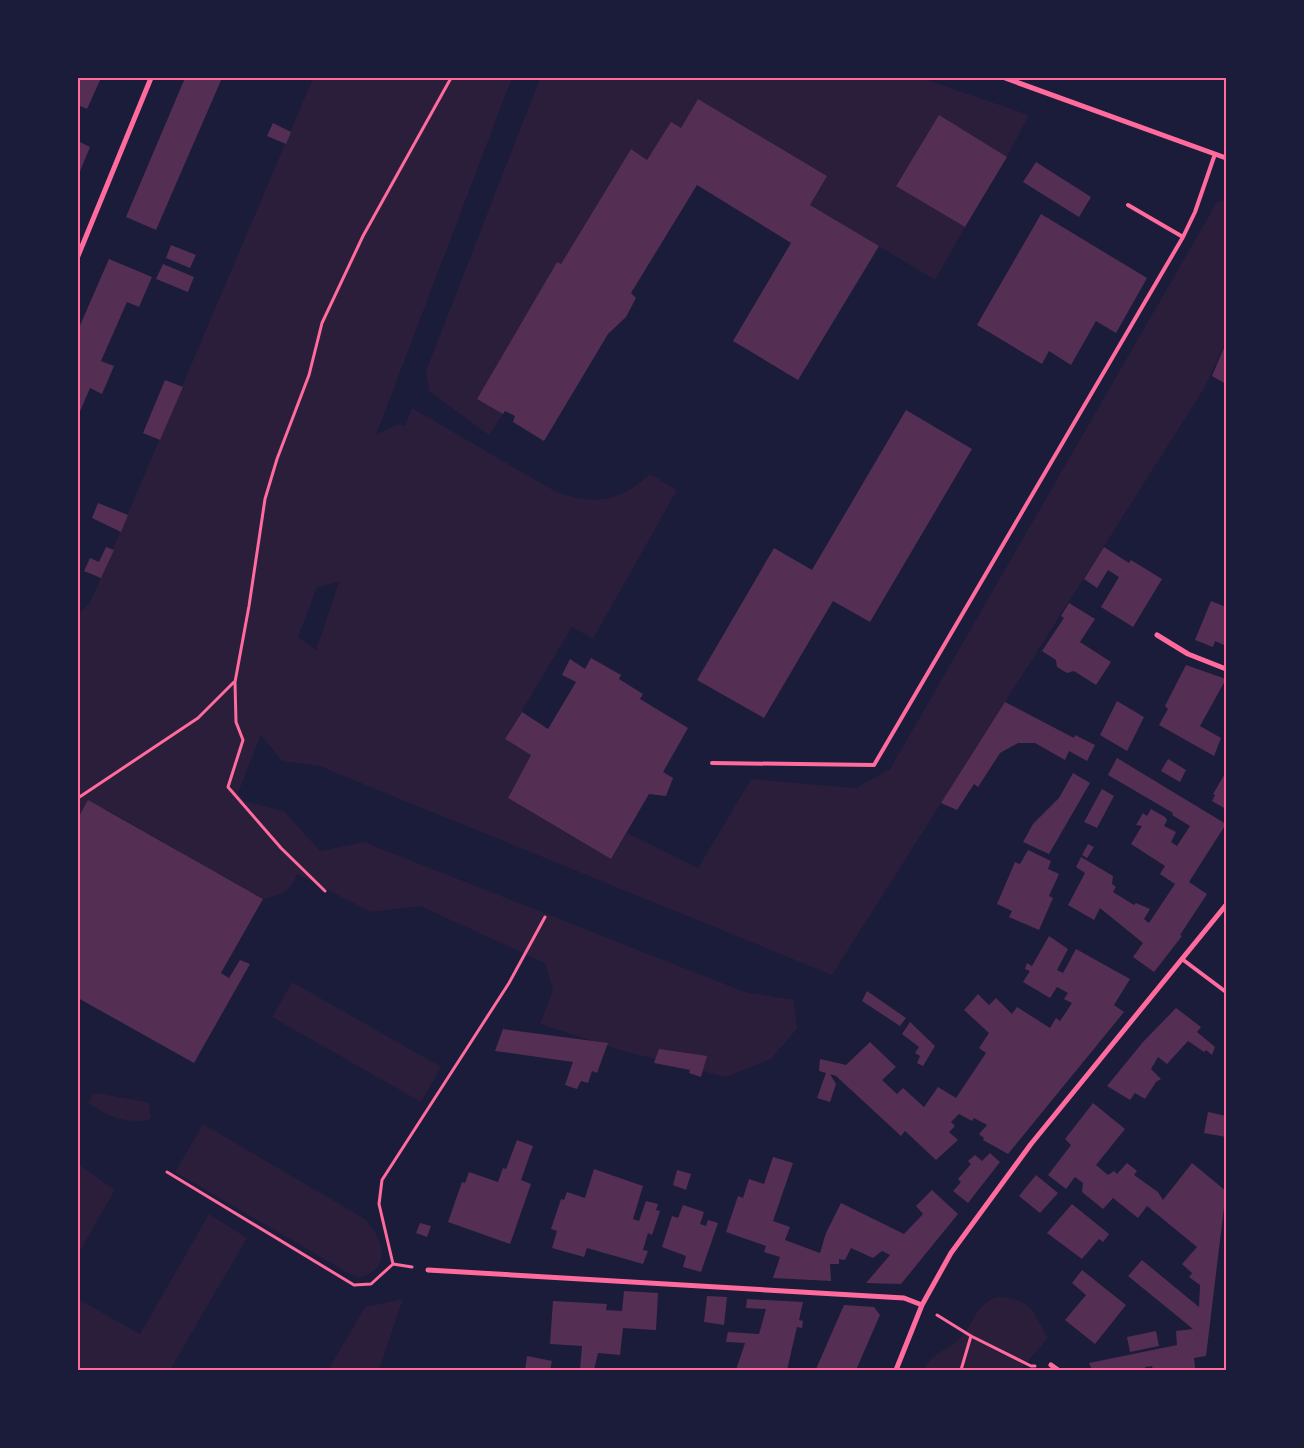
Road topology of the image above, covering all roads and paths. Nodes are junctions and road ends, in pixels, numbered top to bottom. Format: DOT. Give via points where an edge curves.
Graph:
graph roads {
  1 [pos="151,78"];
  2 [pos="451,78"];
  3 [pos="1005,78"];
  4 [pos="1215,154"];
  5 [pos="1226,158"];
  6 [pos="1128,205"];
  7 [pos="1183,237"];
  8 [pos="78,256"];
  9 [pos="1157,635"];
  10 [pos="1226,669"];
  11 [pos="235,682"];
  12 [pos="712,763"];
  13 [pos="78,798"];
  14 [pos="325,891"];
  15 [pos="1226,905"];
  16 [pos="545,917"];
  17 [pos="1182,959"];
  18 [pos="1226,992"];
  19 [pos="167,1172"];
  20 [pos="428,1270"];
  21 [pos="922,1305"];
  22 [pos="971,1336"];
  23 [pos="1051,1365"];
  24 [pos="896,1370"];
  25 [pos="960,1370"];
  26 [pos="1058,1370"];
  1 -- 8 [label="street"];
  2 -- 11 [label="path" via="363,236 322,323 309,375 265,499"];
  3 -- 4 [label="street"];
  4 -- 5 [label="street"];
  4 -- 7 [label="lane"];
  6 -- 7 [label="lane"];
  7 -- 12 [label="lane" via="874,765"];
  9 -- 10 [label="street" via="1188,654"];
  11 -- 13 [label="path" via="198,718"];
  11 -- 14 [label="path" via="236,722 243,740 228,787 281,848"];
  15 -- 17 [label="street"];
  16 -- 19 [label="path" via="509,983 382,1180 379,1204 393,1264 371,1284 354,1285"];
  17 -- 18 [label="lane"];
  17 -- 21 [label="street" via="1031,1144 951,1253"];
  20 -- 21 [label="street" via="904,1298"];
  21 -- 22 [label="path"];
  21 -- 24 [label="street"];
  22 -- 23 [label="path" via="1031,1366"];
  22 -- 25 [label="path"];
  23 -- 26 [label="street"];
}
